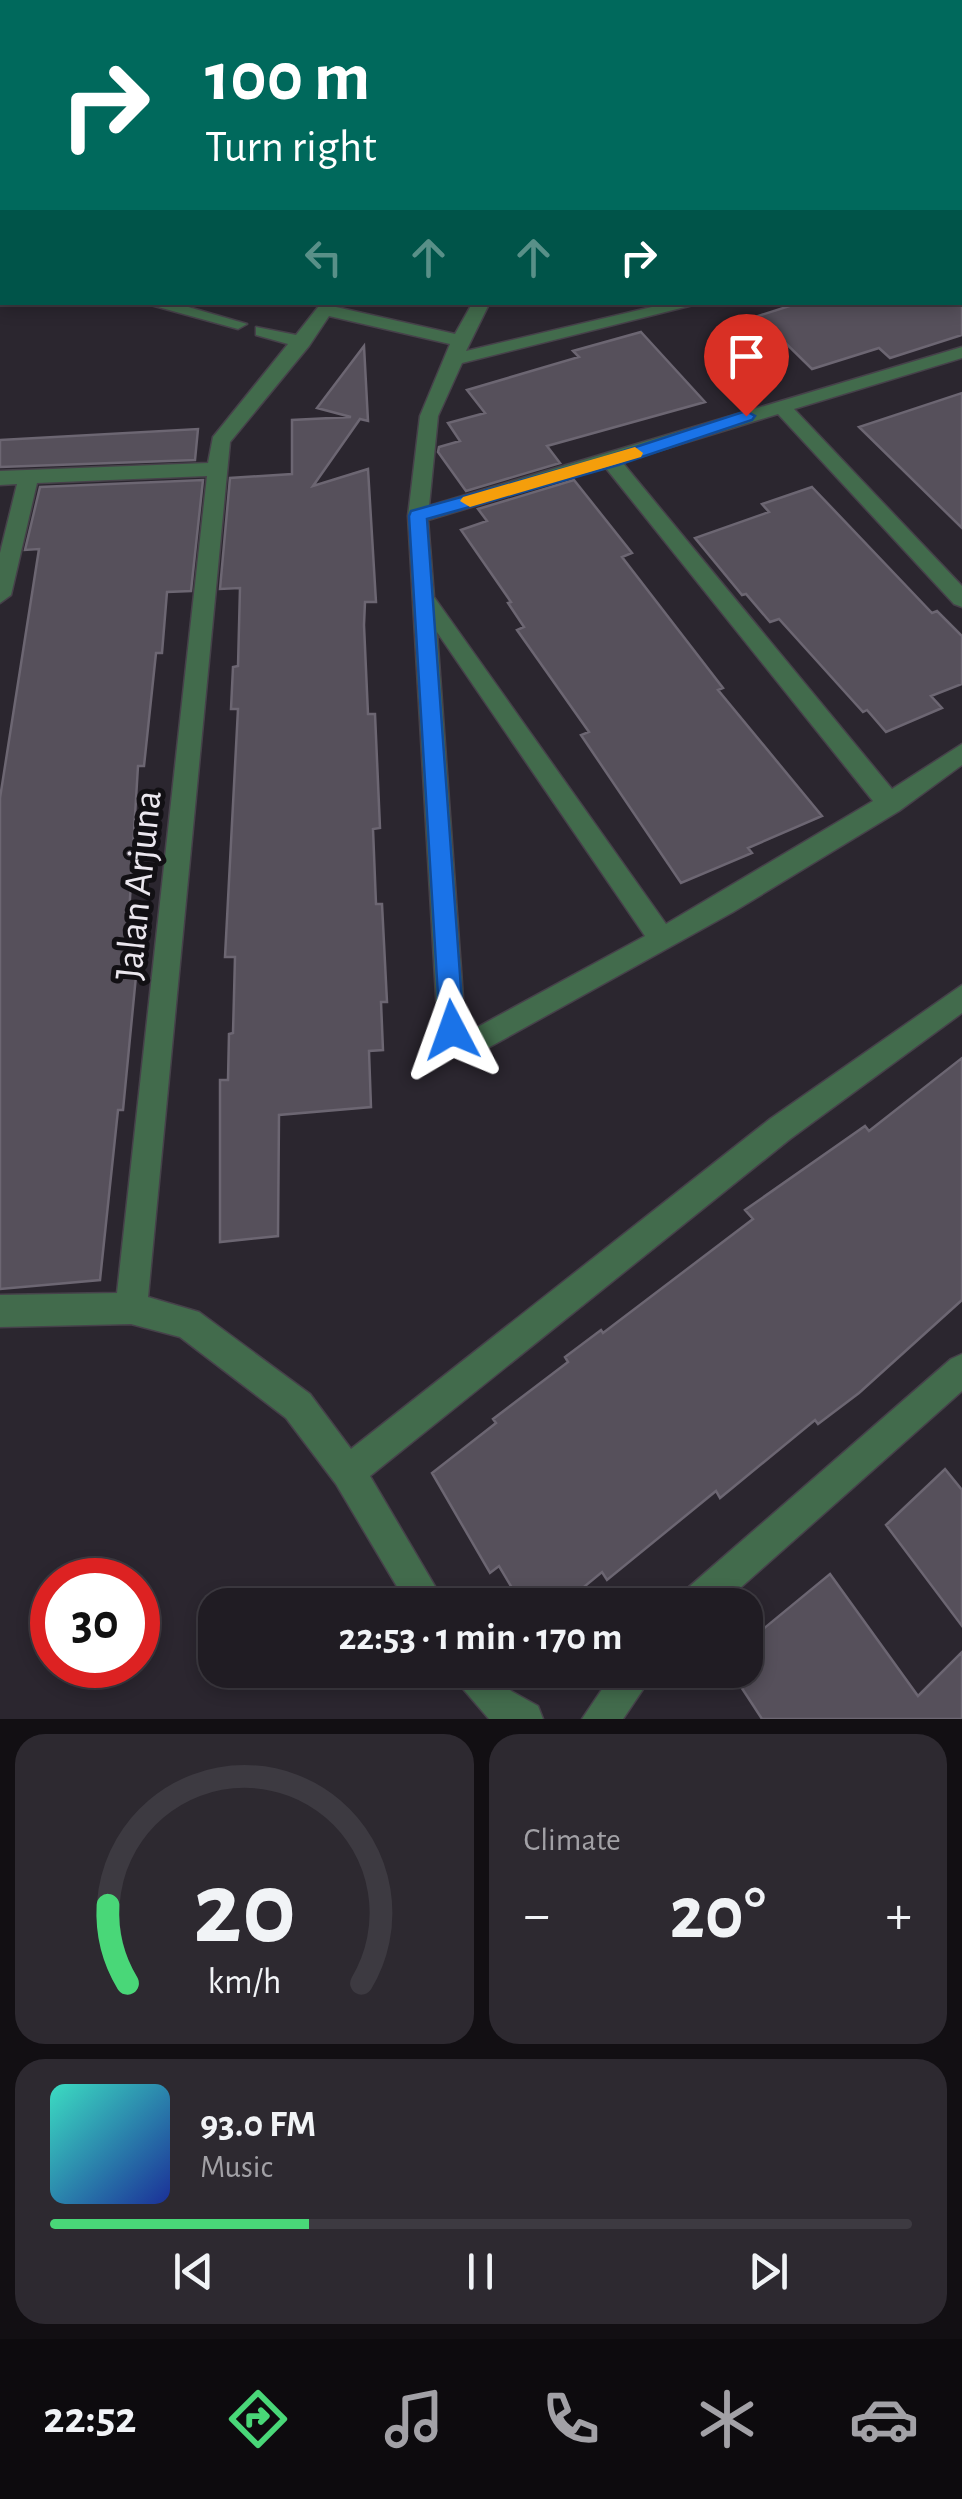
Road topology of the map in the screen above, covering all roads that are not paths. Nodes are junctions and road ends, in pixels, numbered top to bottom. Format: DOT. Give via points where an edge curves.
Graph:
graph roads {
  1 [pos="174,305"];
  2 [pos="480,305"];
  3 [pos="681,305"];
  4 [pos="329,306"];
  5 [pos="200,308"];
  6 [pos="238,324"];
  7 [pos="262,332"];
  8 [pos="303,342"];
  9 [pos="458,350"];
  10 [pos="962,352"];
  11 [pos="780,405"];
  12 [pos="611,461"];
  13 [pos="218,469"];
  14 [pos="29,476"];
  15 [pos="0,478"];
  16 [pos="418,516"];
  17 [pos="0,595"];
  18 [pos="962,599"];
  19 [pos="426,600"];
  20 [pos="962,753"];
  21 [pos="890,804"];
  22 [pos="662,939"];
  23 [pos="962,997"];
  24 [pos="131,1308"];
  25 [pos="0,1311"];
  26 [pos="962,1370"];
  27 [pos="348,1472"];
  28 [pos="418,1588"];
  29 [pos="713,1588"];
  30 [pos="484,1688"];
  31 [pos="624,1688"];
  32 [pos="504,1714"];
  33 [pos="600,1719"];
  1 -- 5 [label="street"];
  2 -- 9 [label="street"];
  3 -- 9 [label="street"];
  4 -- 8 [label="street, Jalan Arjuna"];
  4 -- 9 [label="street"];
  5 -- 6 [label="street"];
  7 -- 8 [label="street"];
  8 -- 13 [label="street, Jalan Arjuna" via="220,441"];
  9 -- 16 [label="street" via="430,416"];
  10 -- 11 [label="street"];
  11 -- 12 [label="street"];
  11 -- 18 [label="street"];
  12 -- 16 [label="street"];
  12 -- 21 [label="street"];
  13 -- 14 [label="street"];
  13 -- 24 [label="street, Jalan Arjuna"];
  14 -- 15 [label="street"];
  14 -- 17 [label="street"];
  16 -- 19 [label="street"];
  19 -- 22 [label="street"];
  19 -- 22 [label="street" via="452,1030 461,1042 477,1041"];
  20 -- 21 [label="street"];
  21 -- 22 [label="street"];
  23 -- 27 [label="street" via="780,1129"];
  24 -- 25 [label="street"];
  24 -- 27 [label="street" via="188,1323 298,1406"];
  26 -- 29 [label="street"];
  27 -- 28 [label="street"];
  30 -- 32 [label="street"];
  31 -- 33 [label="street"];
}
